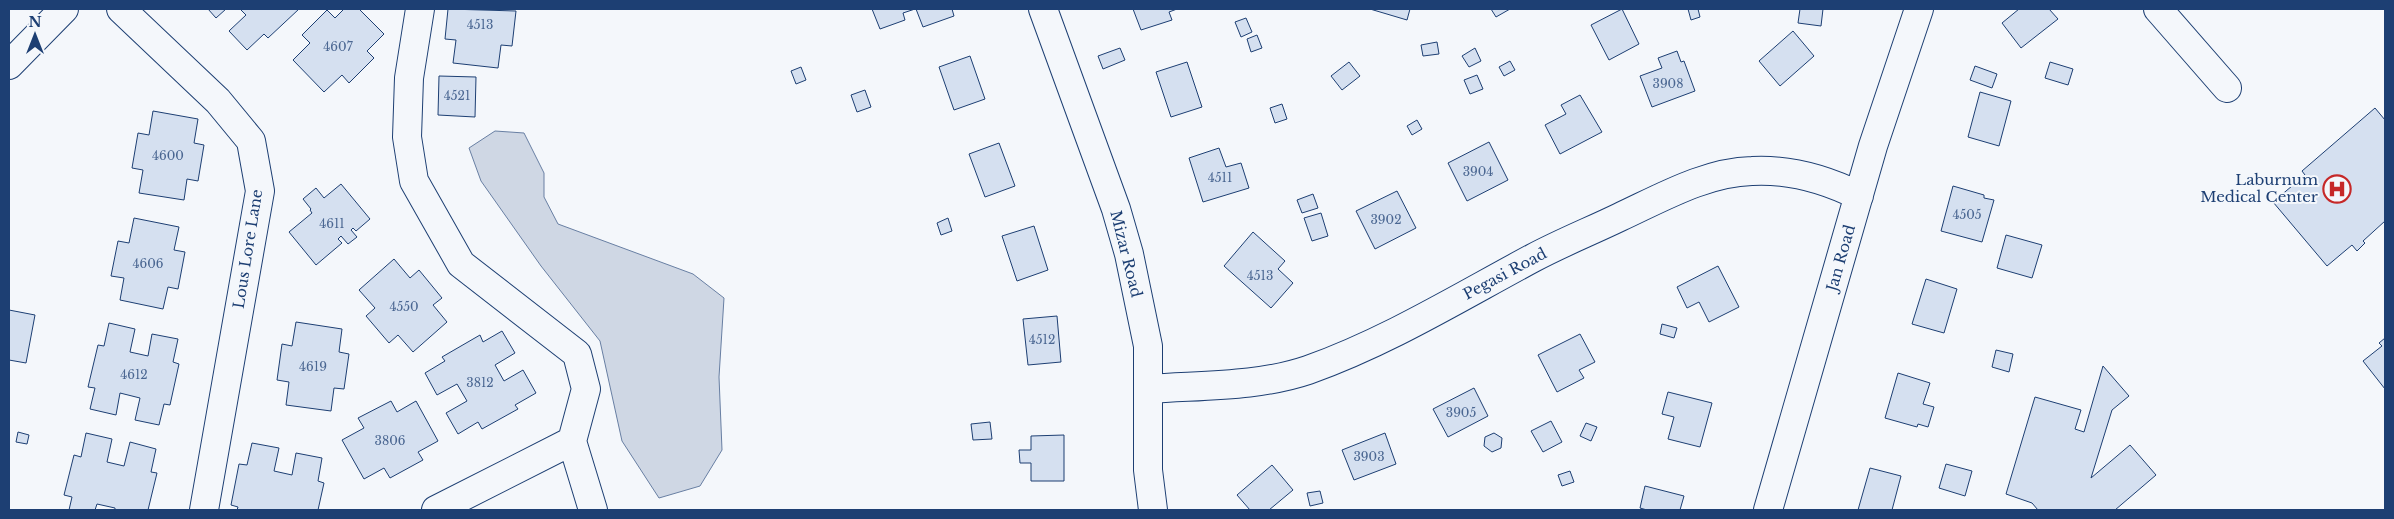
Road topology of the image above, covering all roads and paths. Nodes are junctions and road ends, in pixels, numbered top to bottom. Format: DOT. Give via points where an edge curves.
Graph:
graph roads {
  1 [pos="64,9"];
  2 [pos="121,9"];
  3 [pos="420,9"];
  4 [pos="1043,9"];
  5 [pos="1919,9"];
  6 [pos="2158,9"];
  7 [pos="9,65"];
  8 [pos="2227,88"];
  9 [pos="1859,196"];
  10 [pos="1149,389"];
  11 [pos="572,441"];
  12 [pos="204,510"];
  13 [pos="436,510"];
  14 [pos="593,510"];
  15 [pos="1152,510"];
  16 [pos="1768,510"];
  1 -- 7 [label="street"];
  2 -- 12 [label="street, Lous Lore Lane" via="218,101 251,140 260,191"];
  3 -- 11 [label="street" via="409,78 407,137 414,181 461,264 577,354 586,389"];
  4 -- 10 [label="street, Mizar Road" via="1116,209 1129,254 1148,346"];
  5 -- 9 [label="street, Jan Road"];
  6 -- 8 [label="street"];
  9 -- 10 [label="street, Pegasi Road" via="1806,175 1751,171 1721,176 1664,196 1534,258 1358,350 1307,370 1262,380"];
  9 -- 16 [label="street, Jan Road"];
  10 -- 15 [label="street, Mizar Road" via="1148,470"];
  11 -- 13 [label="street"];
  11 -- 14 [label="street"];
}
